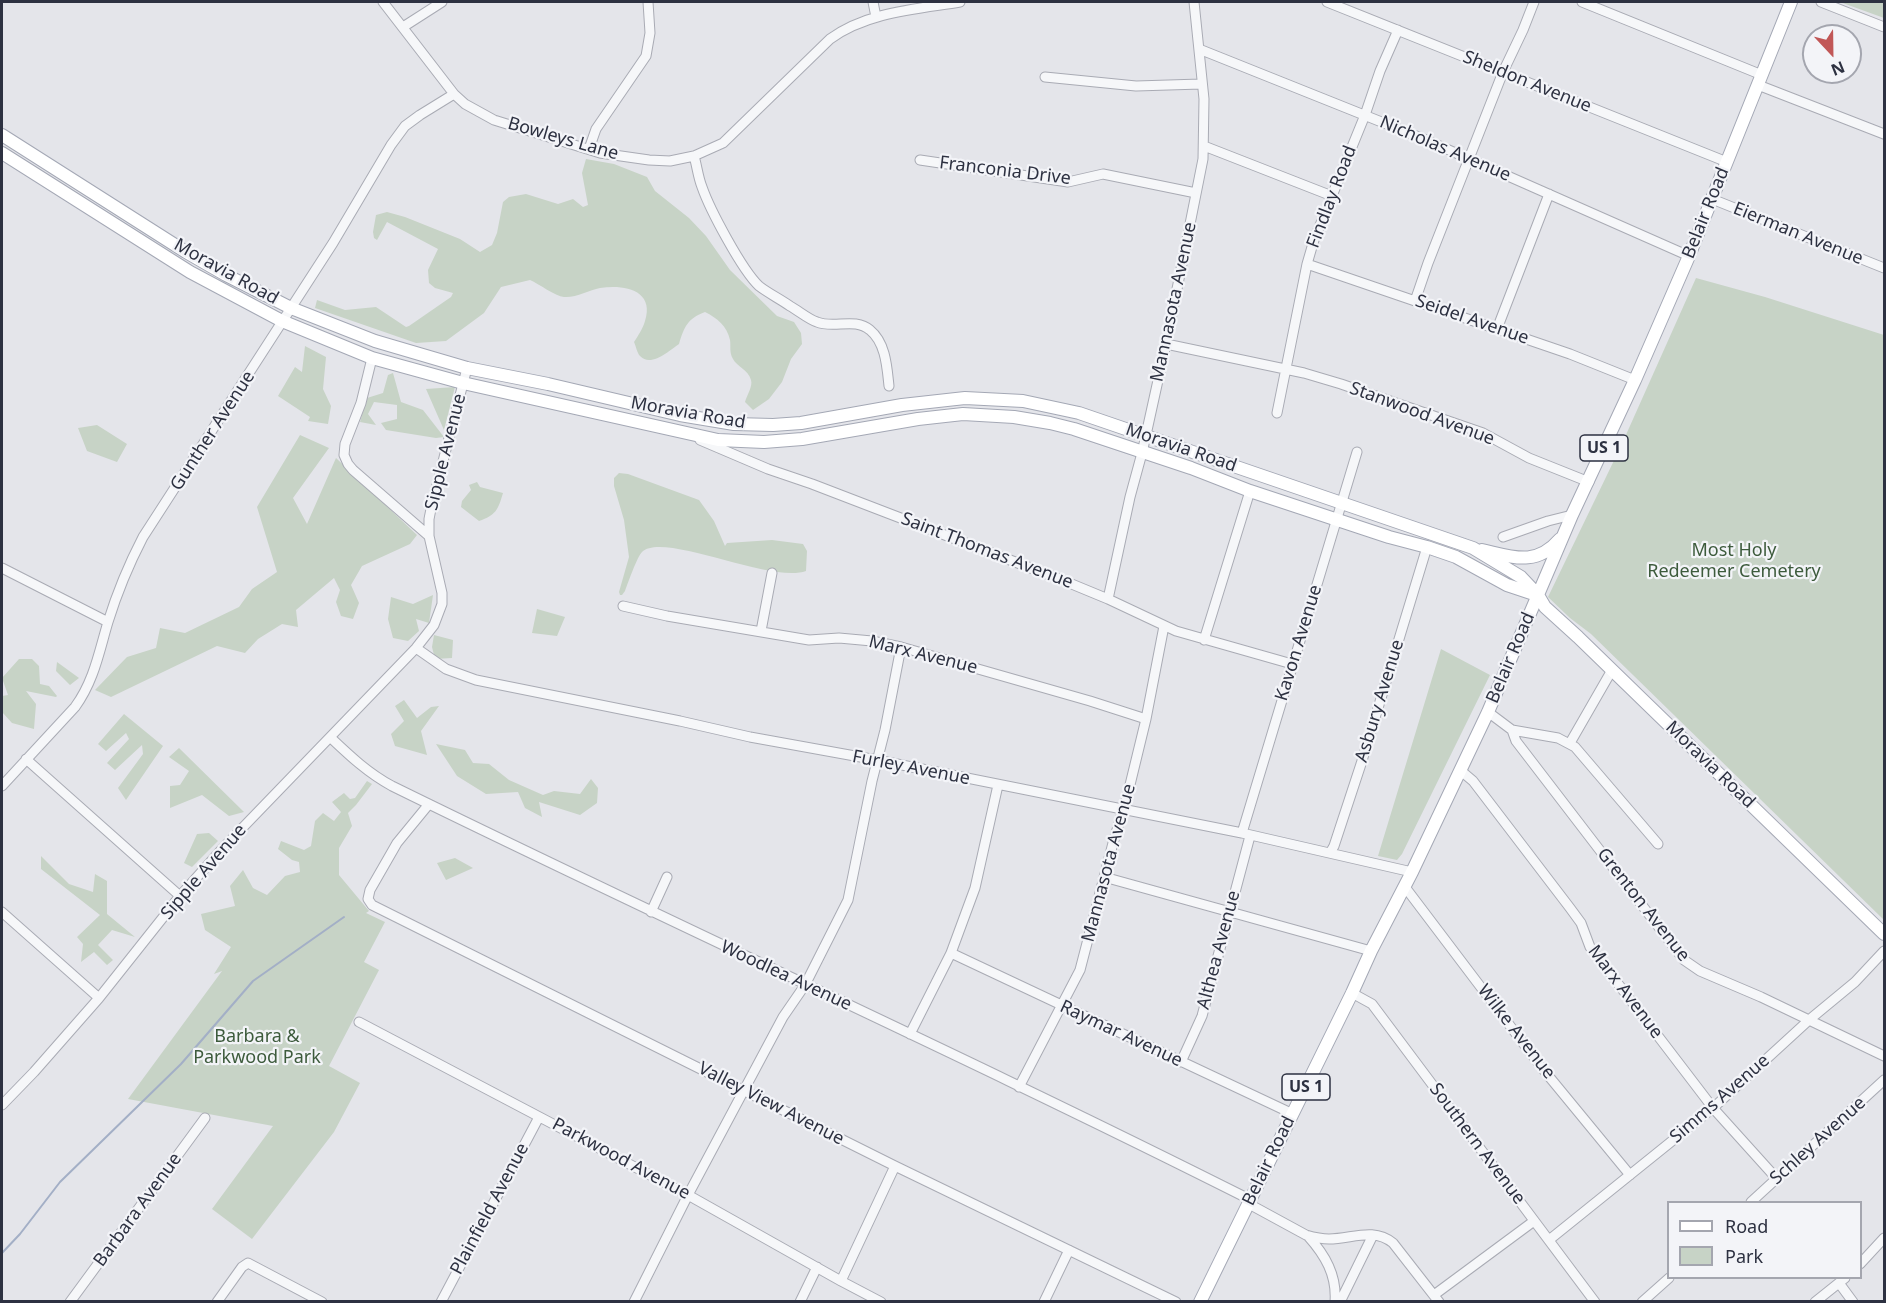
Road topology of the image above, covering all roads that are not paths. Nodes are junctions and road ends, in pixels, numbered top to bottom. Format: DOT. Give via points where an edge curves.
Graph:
graph roads {
  1 [pos="383,2"];
  2 [pos="442,2"];
  3 [pos="648,2"];
  4 [pos="873,2"];
  5 [pos="960,2"];
  6 [pos="1194,2"];
  7 [pos="1327,2"];
  8 [pos="1534,2"];
  9 [pos="1582,2"];
  10 [pos="1791,2"];
  11 [pos="1821,2"];
  12 [pos="876,17"];
  13 [pos="403,27"];
  14 [pos="1884,27"];
  15 [pos="1398,30"];
  16 [pos="1199,49"];
  17 [pos="1503,72"];
  18 [pos="1045,77"];
  19 [pos="1760,80"];
  20 [pos="1202,84"];
  21 [pos="454,94"];
  22 [pos="1365,115"];
  23 [pos="1884,134"];
  24 [pos="2,135"];
  25 [pos="1204,146"];
  26 [pos="590,149"];
  27 [pos="2,153"];
  28 [pos="694,156"];
  29 [pos="1470,159"];
  30 [pos="920,160"];
  31 [pos="1728,162"];
  32 [pos="1196,193"];
  33 [pos="1549,194"];
  34 [pos="1332,196"];
  35 [pos="1712,199"];
  36 [pos="1689,256"];
  37 [pos="1306,264"];
  38 [pos="1884,268"];
  39 [pos="1415,301"];
  40 [pos="291,308"];
  41 [pos="282,321"];
  42 [pos="1497,329"];
  43 [pos="1166,345"];
  44 [pos="372,358"];
  45 [pos="467,368"];
  46 [pos="1286,369"];
  47 [pos="1635,380"];
  48 [pos="463,383"];
  49 [pos="889,386"];
  50 [pos="1277,413"];
  51 [pos="684,432"];
  52 [pos="1146,436"];
  53 [pos="1357,452"];
  54 [pos="1142,453"];
  55 [pos="1589,482"];
  56 [pos="1250,490"];
  57 [pos="1342,502"];
  58 [pos="1572,515"];
  59 [pos="1337,519"];
  60 [pos="429,536"];
  61 [pos="1563,536"];
  62 [pos="1503,537"];
  63 [pos="1427,547"];
  64 [pos="1473,548"];
  65 [pos="2,568"];
  66 [pos="772,573"];
  67 [pos="1538,595"];
  68 [pos="1108,599"];
  69 [pos="623,606"];
  70 [pos="108,622"];
  71 [pos="1164,626"];
  72 [pos="761,631"];
  73 [pos="1204,640"];
  74 [pos="901,647"];
  75 [pos="416,648"];
  76 [pos="1292,664"];
  77 [pos="1612,670"];
  78 [pos="1488,712"];
  79 [pos="1146,719"];
  80 [pos="1512,730"];
  81 [pos="331,738"];
  82 [pos="1570,743"];
  83 [pos="26,759"];
  84 [pos="877,760"];
  85 [pos="1460,770"];
  86 [pos="998,785"];
  87 [pos="2,786"];
  88 [pos="429,804"];
  89 [pos="1123,810"];
  90 [pos="1246,835"];
  91 [pos="1658,844"];
  92 [pos="1330,853"];
  93 [pos="1412,872"];
  94 [pos="667,877"];
  95 [pos="1104,877"];
  96 [pos="1405,887"];
  97 [pos="180,896"];
  98 [pos="2,912"];
  99 [pos="651,912"];
  100 [pos="1229,912"];
  101 [pos="1884,934"];
  102 [pos="1371,951"];
  103 [pos="1884,951"];
  104 [pos="951,952"];
  105 [pos="805,985"];
  106 [pos="1352,993"];
  107 [pos="99,998"];
  108 [pos="1062,1005"];
  109 [pos="1809,1020"];
  110 [pos="359,1022"];
  111 [pos="910,1034"];
  112 [pos="1884,1056"];
  113 [pos="1181,1062"];
  114 [pos="1884,1080"];
  115 [pos="1019,1088"];
  116 [pos="744,1090"];
  117 [pos="2,1105"];
  118 [pos="1713,1107"];
  119 [pos="1293,1114"];
  120 [pos="539,1116"];
  121 [pos="205,1118"];
  122 [pos="895,1166"];
  123 [pos="1630,1175"];
  124 [pos="1777,1179"];
  125 [pos="688,1195"];
  126 [pos="1753,1201"];
  127 [pos="1250,1202"];
  128 [pos="1534,1221"];
  129 [pos="1373,1235"];
  130 [pos="1308,1236"];
  131 [pos="1884,1238"];
  132 [pos="1549,1240"];
  133 [pos="1069,1250"];
  134 [pos="1862,1262"];
  135 [pos="817,1267"];
  136 [pos="1668,1279"];
  137 [pos="1842,1280"];
  138 [pos="841,1281"];
  139 [pos="1437,1298"];
  140 [pos="70,1302"];
  141 [pos="217,1302"];
  142 [pos="322,1302"];
  143 [pos="441,1302"];
  144 [pos="634,1302"];
  145 [pos="800,1302"];
  146 [pos="881,1302"];
  147 [pos="1044,1302"];
  148 [pos="1176,1302"];
  149 [pos="1200,1302"];
  150 [pos="1335,1302"];
  151 [pos="1340,1302"];
  152 [pos="1595,1302"];
  153 [pos="1642,1302"];
  154 [pos="1815,1302"];
  155 [pos="1853,1302"];
  1 -- 13 [label="street, Bowleys Lane"];
  2 -- 13 [label="street"];
  3 -- 26 [label="street" via="650,33 646,56 596,129"];
  4 -- 12 [label="street"];
  5 -- 12 [label="street, Bowleys Lane"];
  6 -- 16 [label="street, Mannasota Avenue"];
  7 -- 15 [label="street, Sheldon Avenue"];
  8 -- 17 [label="street"];
  9 -- 19 [label="street"];
  10 -- 19 [label="main road, Belair Road / US 1"];
  11 -- 14 [label="street"];
  12 -- 28 [label="street, Bowleys Lane" via="830,39 732,136"];
  13 -- 21 [label="street, Bowleys Lane"];
  15 -- 17 [label="street, Sheldon Avenue"];
  15 -- 22 [label="street, Findlay Road"];
  16 -- 20 [label="street, Mannasota Avenue"];
  16 -- 22 [label="street, Nicholas Avenue"];
  17 -- 29 [label="street"];
  17 -- 31 [label="street, Sheldon Avenue"];
  18 -- 20 [label="street" via="1136,86"];
  19 -- 23 [label="street"];
  19 -- 31 [label="main road, Belair Road / US 1"];
  20 -- 25 [label="street, Mannasota Avenue"];
  21 -- 26 [label="street, Bowleys Lane" via="494,120"];
  21 -- 40 [label="street, Gunther Avenue" via="405,126"];
  22 -- 29 [label="street, Nicholas Avenue"];
  22 -- 34 [label="street, Findlay Road"];
  24 -- 40 [label="main road, Moravia Road" via="186,252"];
  25 -- 32 [label="street, Mannasota Avenue"];
  25 -- 34 [label="street"];
  26 -- 28 [label="street, Bowleys Lane" via="658,161"];
  27 -- 41 [label="main road, Moravia Road" via="190,272"];
  28 -- 49 [label="street" via="709,204 754,280 814,321 856,324 870,330 882,349"];
  29 -- 33 [label="street, Nicholas Avenue"];
  29 -- 39 [label="street"];
  30 -- 32 [label="street, Franconia Drive" via="1068,182 1103,174"];
  31 -- 35 [label="main road, Belair Road / US 1"];
  32 -- 43 [label="street, Mannasota Avenue"];
  33 -- 36 [label="street, Nicholas Avenue"];
  33 -- 42 [label="street"];
  34 -- 37 [label="street, Findlay Road"];
  35 -- 36 [label="main road, Belair Road / US 1"];
  35 -- 38 [label="street, Eierman Avenue"];
  36 -- 47 [label="main road, Belair Road / US 1"];
  37 -- 39 [label="street, Seidel Avenue"];
  37 -- 46 [label="street, Findlay Road"];
  39 -- 42 [label="street, Seidel Avenue"];
  40 -- 41 [label="street, Gunther Avenue"];
  40 -- 45 [label="main road, Moravia Road" via="375,341"];
  41 -- 44 [label="main road, Moravia Road"];
  41 -- 70 [label="street, Gunther Avenue" via="144,537 128,567"];
  42 -- 47 [label="street, Seidel Avenue"];
  43 -- 46 [label="street, Stanwood Avenue"];
  43 -- 52 [label="street, Mannasota Avenue"];
  44 -- 48 [label="main road, Moravia Road"];
  44 -- 60 [label="street" via="357,417 345,444 345,460"];
  45 -- 48 [label="street, Sipple Avenue"];
  45 -- 52 [label="main road, Moravia Road" via="734,424 801,423 936,400 998,398 1057,407"];
  46 -- 50 [label="street"];
  46 -- 55 [label="street, Stanwood Avenue" via="1471,429"];
  47 -- 55 [label="main road, Belair Road / US 1"];
  48 -- 51 [label="main road, Moravia Road"];
  48 -- 60 [label="street, Sipple Avenue" via="432,504"];
  51 -- 54 [label="main road, Moravia Road" via="718,440 764,442 834,435 918,419 983,414 1050,423"];
  51 -- 68 [label="street, Saint Thomas Avenue" via="768,469"];
  52 -- 54 [label="street, Mannasota Avenue"];
  52 -- 57 [label="main road, Moravia Road"];
  53 -- 57 [label="street, Kavon Avenue"];
  54 -- 56 [label="main road, Moravia Road"];
  54 -- 68 [label="street, Mannasota Avenue"];
  55 -- 58 [label="main road, Belair Road / US 1"];
  56 -- 59 [label="main road, Moravia Road"];
  56 -- 73 [label="street"];
  57 -- 59 [label="street, Kavon Avenue"];
  57 -- 64 [label="main road, Moravia Road"];
  58 -- 61 [label="main road, Belair Road / US 1"];
  58 -- 62 [label="street"];
  59 -- 63 [label="main road, Moravia Road"];
  59 -- 76 [label="street, Kavon Avenue"];
  60 -- 75 [label="street, Sipple Avenue" via="442,604 434,625"];
  61 -- 64 [label="main road" via="1551,548 1521,559"];
  61 -- 67 [label="main road, Belair Road / US 1"];
  63 -- 67 [label="main road, Moravia Road" via="1456,557 1507,585"];
  63 -- 92 [label="street, Asbury Avenue"];
  64 -- 67 [label="main road, Moravia Road" via="1521,577"];
  65 -- 70 [label="street"];
  66 -- 72 [label="street"];
  67 -- 77 [label="main road, Moravia Road" via="1545,608"];
  67 -- 78 [label="main road, Belair Road / US 1"];
  68 -- 71 [label="street, Saint Thomas Avenue"];
  69 -- 72 [label="street, Marx Avenue"];
  70 -- 83 [label="street, Gunther Avenue" via="83,698"];
  71 -- 73 [label="street, Saint Thomas Avenue"];
  71 -- 79 [label="street, Mannasota Avenue"];
  72 -- 74 [label="street, Marx Avenue" via="809,640 839,638"];
  73 -- 76 [label="street, Saint Thomas Avenue"];
  74 -- 79 [label="street, Marx Avenue"];
  74 -- 84 [label="street"];
  75 -- 81 [label="street, Sipple Avenue"];
  75 -- 84 [label="street, Furley Avenue" via="446,669 476,680"];
  76 -- 90 [label="street, Kavon Avenue"];
  77 -- 82 [label="street"];
  77 -- 101 [label="main road, Moravia Road"];
  78 -- 80 [label="street"];
  78 -- 85 [label="main road, Belair Road / US 1"];
  79 -- 89 [label="street, Mannasota Avenue"];
  80 -- 82 [label="street"];
  80 -- 109 [label="street, Grenton Avenue" via="1516,741 1684,960"];
  81 -- 88 [label="street, Woodlea Avenue" via="374,776"];
  81 -- 97 [label="street, Sipple Avenue"];
  82 -- 91 [label="street"];
  83 -- 87 [label="street, Gunther Avenue"];
  83 -- 97 [label="street"];
  84 -- 86 [label="street, Furley Avenue"];
  84 -- 105 [label="street" via="848,900"];
  85 -- 93 [label="main road, Belair Road / US 1"];
  85 -- 118 [label="street, Marx Avenue" via="1473,781 1570,908 1595,953"];
  86 -- 89 [label="street, Furley Avenue"];
  86 -- 104 [label="street" via="975,888"];
  88 -- 99 [label="street, Woodlea Avenue"];
  88 -- 116 [label="street, Valley View Avenue" via="397,843 370,890 372,905"];
  89 -- 90 [label="street, Furley Avenue"];
  89 -- 95 [label="street, Mannasota Avenue"];
  90 -- 92 [label="street, Furley Avenue"];
  90 -- 100 [label="street, Althea Avenue"];
  92 -- 93 [label="street, Furley Avenue"];
  93 -- 96 [label="main road, Belair Road / US 1"];
  94 -- 99 [label="street"];
  95 -- 100 [label="street"];
  95 -- 108 [label="street, Mannasota Avenue" via="1080,970"];
  96 -- 102 [label="main road, Belair Road / US 1"];
  96 -- 123 [label="street, Wilke Avenue" via="1542,1068"];
  97 -- 107 [label="street, Sipple Avenue"];
  98 -- 107 [label="street"];
  99 -- 105 [label="street, Woodlea Avenue"];
  100 -- 102 [label="street"];
  100 -- 113 [label="street, Althea Avenue" via="1202,1017"];
  102 -- 106 [label="main road, Belair Road / US 1"];
  103 -- 109 [label="street, Simms Avenue" via="1855,982"];
  104 -- 108 [label="street, Raymar Avenue"];
  104 -- 111 [label="street"];
  105 -- 111 [label="street, Woodlea Avenue"];
  105 -- 116 [label="street"];
  106 -- 119 [label="main road, Belair Road / US 1"];
  106 -- 128 [label="street, Southern Avenue" via="1372,1004"];
  107 -- 117 [label="street, Sipple Avenue"];
  108 -- 113 [label="street, Raymar Avenue"];
  108 -- 115 [label="street, Mannasota Avenue"];
  109 -- 112 [label="street, Grenton Avenue"];
  109 -- 118 [label="street, Simms Avenue"];
  110 -- 120 [label="street, Parkwood Avenue"];
  111 -- 115 [label="street, Woodlea Avenue"];
  113 -- 119 [label="street, Raymar Avenue"];
  114 -- 124 [label="street, Schley Avenue"];
  115 -- 127 [label="street, Woodlea Avenue"];
  116 -- 122 [label="street, Valley View Avenue"];
  116 -- 125 [label="street"];
  118 -- 123 [label="street, Simms Avenue"];
  118 -- 124 [label="street, Marx Avenue"];
  119 -- 127 [label="main road, Belair Road / US 1"];
  120 -- 125 [label="street, Parkwood Avenue"];
  120 -- 143 [label="street, Plainfield Avenue"];
  121 -- 140 [label="street, Barbara Avenue"];
  122 -- 133 [label="street, Valley View Avenue"];
  122 -- 138 [label="street"];
  123 -- 132 [label="street, Simms Avenue"];
  124 -- 126 [label="street, Schley Avenue"];
  125 -- 135 [label="street, Parkwood Avenue"];
  125 -- 144 [label="street"];
  127 -- 130 [label="street, Woodlea Avenue"];
  127 -- 149 [label="main road, Belair Road / US 1"];
  128 -- 132 [label="street, Southern Avenue"];
  128 -- 139 [label="street"];
  129 -- 130 [label="street, Woodlea Avenue" via="1331,1239"];
  129 -- 139 [label="street" via="1384,1236 1393,1243"];
  129 -- 151 [label="street"];
  130 -- 150 [label="street" via="1331,1270"];
  131 -- 134 [label="street"];
  132 -- 152 [label="street, Southern Avenue"];
  133 -- 147 [label="street"];
  133 -- 148 [label="street, Valley View Avenue"];
  135 -- 138 [label="street, Parkwood Avenue"];
  135 -- 145 [label="street"];
  136 -- 153 [label="street"];
  137 -- 154 [label="street"];
  137 -- 155 [label="street"];
  138 -- 146 [label="street, Parkwood Avenue"];
  141 -- 142 [label="street" via="248,1263"];
}
